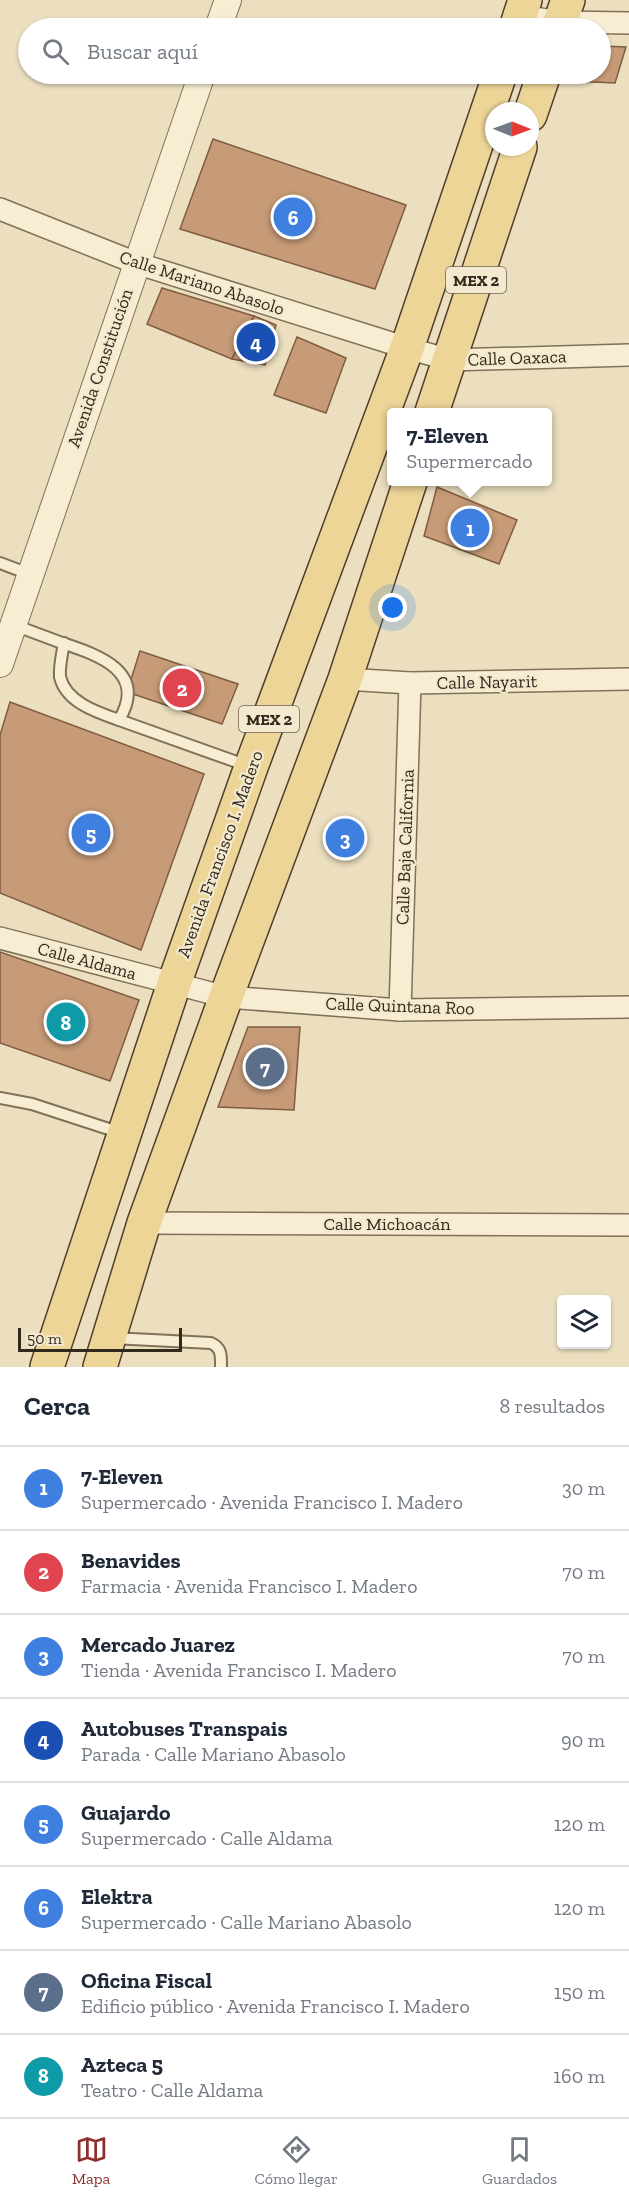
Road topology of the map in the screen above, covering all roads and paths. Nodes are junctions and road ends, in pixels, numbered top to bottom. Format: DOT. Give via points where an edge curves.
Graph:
graph roads {
  1 [pos="228,0"];
  2 [pos="520,15"];
  3 [pos="562,17"];
  4 [pos="222,18"];
  5 [pos="611,21"];
  6 [pos="629,23"];
  7 [pos="199,84"];
  8 [pos="497,84"];
  9 [pos="541,84"];
  10 [pos="534,102"];
  11 [pos="516,156"];
  12 [pos="0,209"];
  13 [pos="136,264"];
  14 [pos="407,348"];
  15 [pos="629,355"];
  16 [pos="450,360"];
  17 [pos="433,408"];
  18 [pos="409,486"];
  19 [pos="0,563"];
  20 [pos="29,574"];
  21 [pos="14,625"];
  22 [pos="64,643"];
  23 [pos="0,664"];
  24 [pos="345,679"];
  25 [pos="629,679"];
  26 [pos="410,683"];
  27 [pos="119,720"];
  28 [pos="251,767"];
  29 [pos="0,938"];
  30 [pos="174,984"];
  31 [pos="226,998"];
  32 [pos="629,1007"];
  33 [pos="400,1010"];
  34 [pos="0,1098"];
  35 [pos="125,1134"];
  36 [pos="144,1223"];
  37 [pos="629,1225"];
  38 [pos="104,1353"];
  39 [pos="47,1367"];
  40 [pos="221,1367"];
  1 -- 4 [label="street"];
  2 -- 3 [label="street"];
  5 -- 6 [label="street"];
  7 -- 13 [label="street, Avenida Constitución"];
  8 -- 14 [label="main road, Avenida Francisco I. Madero / MEX 2"];
  9 -- 10 [label="main road"];
  11 -- 16 [label="main road, MEX 2"];
  12 -- 13 [label="street, Calle Mariano Abasolo"];
  13 -- 14 [label="street, Calle Mariano Abasolo"];
  13 -- 20 [label="street, Avenida Constitución"];
  14 -- 16 [label="street, Calle Oaxaca"];
  14 -- 28 [label="main road, Avenida Francisco I. Madero / MEX 2"];
  15 -- 16 [label="street, Calle Oaxaca"];
  16 -- 17 [label="main road, MEX 2"];
  18 -- 24 [label="main road, MEX 2"];
  19 -- 20 [label="lane"];
  20 -- 21 [label="street, Avenida Constitución"];
  21 -- 22 [label="lane"];
  21 -- 23 [label="street, Avenida Constitución"];
  22 -- 27 [label="lane" via="60,674 65,692 95,712"];
  22 -- 27 [label="lane" via="114,664 127,682 127,707"];
  24 -- 26 [label="street, Calle Nayarit"];
  24 -- 31 [label="main road, MEX 2"];
  25 -- 26 [label="street, Calle Nayarit"];
  26 -- 33 [label="street, Calle Baja California"];
  27 -- 28 [label="lane"];
  28 -- 30 [label="main road, Avenida Francisco I. Madero / MEX 2"];
  29 -- 30 [label="street, Calle Aldama"];
  30 -- 31 [label="street, Calle Quintana Roo"];
  30 -- 35 [label="main road, Avenida Francisco I. Madero / MEX 2"];
  31 -- 33 [label="street, Calle Quintana Roo"];
  31 -- 36 [label="main road, MEX 2"];
  32 -- 33 [label="street, Calle Quintana Roo"];
  34 -- 35 [label="lane" via="32,1104"];
  35 -- 39 [label="main road, Avenida Francisco I. Madero / MEX 2"];
  36 -- 37 [label="street, Calle Michoacán"];
  36 -- 38 [label="main road, MEX 2"];
  38 -- 40 [label="lane" via="211,1343 220,1352"];
}
